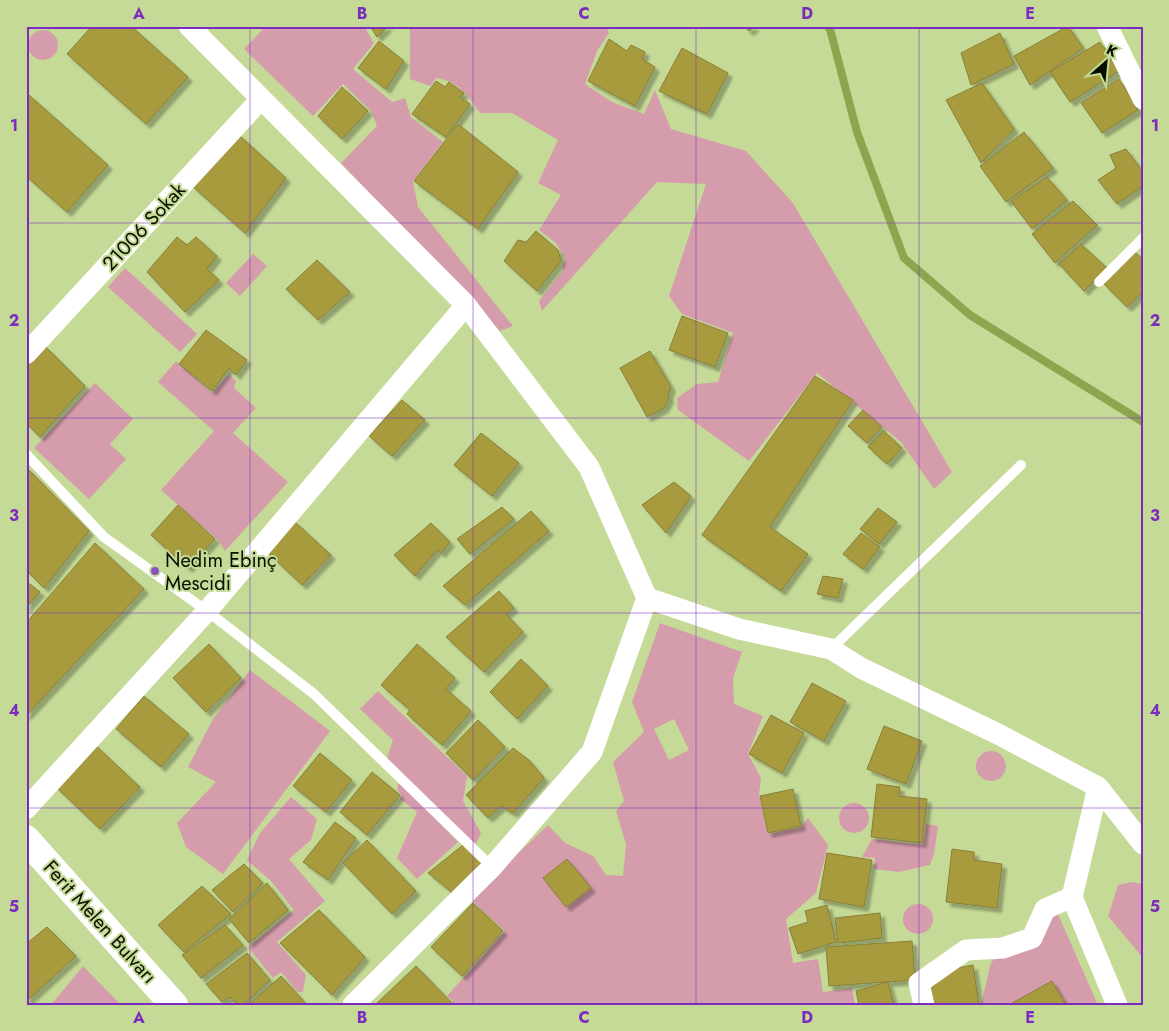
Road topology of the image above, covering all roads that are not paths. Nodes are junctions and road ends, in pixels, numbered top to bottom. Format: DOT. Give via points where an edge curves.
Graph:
graph roads {
  1 [pos="189,26"];
  2 [pos="1107,26"];
  3 [pos="261,99"];
  4 [pos="1143,100"];
  5 [pos="1143,238"];
  6 [pos="1099,282"];
  7 [pos="466,305"];
  8 [pos="26,354"];
  9 [pos="26,454"];
  10 [pos="1021,465"];
  11 [pos="646,598"];
  12 [pos="207,611"];
  13 [pos="831,650"];
  14 [pos="1098,787"];
  15 [pos="26,809"];
  16 [pos="26,839"];
  17 [pos="1143,844"];
  18 [pos="492,867"];
  19 [pos="1072,897"];
  20 [pos="174,1005"];
  21 [pos="353,1005"];
  22 [pos="924,1005"];
  23 [pos="1117,1005"];
  1 -- 3 [label="street"];
  2 -- 4 [label="street"];
  3 -- 7 [label="street"];
  3 -- 8 [label="street, 21006 Sokak"];
  5 -- 6 [label="lane"];
  7 -- 11 [label="street" via="589,467"];
  7 -- 12 [label="street"];
  9 -- 12 [label="lane" via="104,538"];
  10 -- 13 [label="lane"];
  11 -- 13 [label="street" via="739,629"];
  11 -- 18 [label="street" via="592,752"];
  12 -- 15 [label="street"];
  12 -- 18 [label="lane" via="314,694"];
  13 -- 14 [label="street"];
  14 -- 17 [label="street"];
  14 -- 19 [label="street"];
  16 -- 20 [label="main road, Ferit Melen Bulvarı"];
  18 -- 21 [label="street"];
  19 -- 22 [label="street" via="1046,909 1032,938 1003,948 966,950 919,983"];
  19 -- 23 [label="street"];
}
